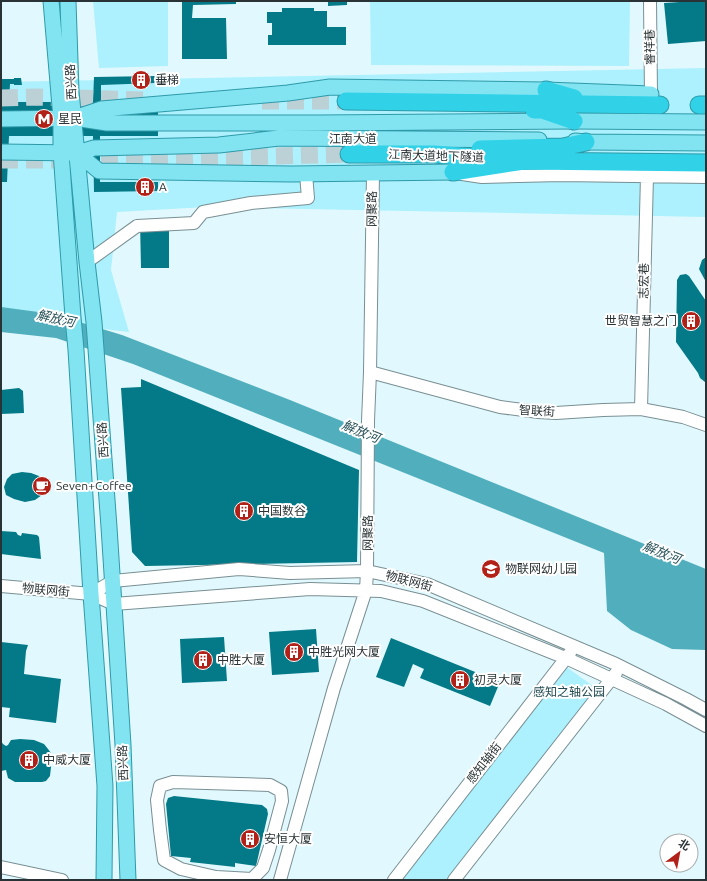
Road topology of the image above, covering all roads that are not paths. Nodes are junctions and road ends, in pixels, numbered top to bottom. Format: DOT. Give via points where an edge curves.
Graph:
graph roads {
  1 [pos="51,1"];
  2 [pos="68,1"];
  3 [pos="650,1"];
  4 [pos="546,90"];
  5 [pos="656,99"];
  6 [pos="595,104"];
  7 [pos="67,118"];
  8 [pos="1,119"];
  9 [pos="574,121"];
  10 [pos="706,122"];
  11 [pos="586,142"];
  12 [pos="706,143"];
  13 [pos="1,152"];
  14 [pos="60,152"];
  15 [pos="77,153"];
  16 [pos="349,154"];
  17 [pos="434,154"];
  18 [pos="524,161"];
  19 [pos="706,163"];
  20 [pos="453,172"];
  21 [pos="373,173"];
  22 [pos="306,174"];
  23 [pos="647,176"];
  24 [pos="706,177"];
  25 [pos="87,262"];
  26 [pos="370,372"];
  27 [pos="641,409"];
  28 [pos="706,425"];
  29 [pos="367,571"];
  30 [pos="113,581"];
  31 [pos="1,586"];
  32 [pos="366,590"];
  33 [pos="91,594"];
  34 [pos="114,604"];
  35 [pos="575,647"];
  36 [pos="566,658"];
  37 [pos="621,667"];
  38 [pos="612,678"];
  39 [pos="706,710"];
  40 [pos="706,726"];
  41 [pos="1,867"];
  42 [pos="216,879"];
  43 [pos="62,880"];
  44 [pos="104,880"];
  45 [pos="128,880"];
  46 [pos="280,880"];
  47 [pos="394,880"];
  48 [pos="454,880"];
  1 -- 7 [label="main road, 西兴路"];
  2 -- 7 [label="main road, 西兴路" via="71,91"];
  3 -- 5 [label="street, 睿祥巷"];
  4 -- 5 [label="main road"];
  4 -- 6 [label="highway"];
  4 -- 7 [label="main road" via="330,87 101,109"];
  5 -- 6 [label="highway"];
  6 -- 9 [label="highway" via="347,105 542,110"];
  7 -- 8 [label="main road, 江南大道"];
  7 -- 9 [label="main road, 江南大道" via="107,123"];
  7 -- 14 [label="main road, 西兴路"];
  7 -- 15 [label="main road, 西兴路"];
  9 -- 10 [label="main road, 江南大道"];
  11 -- 12 [label="main road, 江南大道"];
  11 -- 15 [label="main road, 江南大道" via="279,138 219,145 94,148"];
  11 -- 17 [label="highway" via="563,146 455,150"];
  13 -- 14 [label="main road, 江南大道"];
  14 -- 15 [label="main road, 江南大道"];
  14 -- 33 [label="main road, 西兴路" via="76,350"];
  15 -- 22 [label="main road" via="99,171"];
  15 -- 25 [label="main road, 西兴路"];
  16 -- 17 [label="highway, 江南大道地下隧道"];
  17 -- 18 [label="highway, 江南大道地下隧道"];
  18 -- 19 [label="highway"];
  18 -- 20 [label="highway"];
  20 -- 21 [label="main road"];
  20 -- 23 [label="street" via="482,177"];
  21 -- 22 [label="main road"];
  21 -- 26 [label="street, 网聚路"];
  22 -- 25 [label="street" via="308,198 251,203 203,212 194,223 137,226"];
  23 -- 24 [label="street"];
  23 -- 27 [label="street, 志宏巷"];
  25 -- 30 [label="main road, 西兴路" via="94,322"];
  26 -- 27 [label="street, 智联街" via="520,411"];
  26 -- 29 [label="street, 网聚路"];
  27 -- 28 [label="street, 智联街" via="683,417"];
  29 -- 30 [label="street, 物联网街" via="290,573 239,569"];
  29 -- 32 [label="street, 网聚路"];
  29 -- 35 [label="street, 物联网街" via="427,584"];
  30 -- 33 [label="street, 物联网街"];
  30 -- 34 [label="main road, 西兴路"];
  31 -- 33 [label="street, 物联网街"];
  32 -- 34 [label="street, 物联网街" via="310,589"];
  32 -- 36 [label="street, 物联网街" via="423,601"];
  32 -- 46 [label="street, 网聚路" via="334,688"];
  33 -- 34 [label="street, 物联网街"];
  33 -- 44 [label="main road, 西兴路" via="105,786"];
  34 -- 45 [label="main road, 西兴路"];
  35 -- 36 [label="street, 感知轴街"];
  35 -- 37 [label="street, 物联网街"];
  36 -- 38 [label="street, 物联网街"];
  36 -- 47 [label="street, 感知轴街"];
  37 -- 38 [label="street"];
  37 -- 39 [label="street, 物联网街"];
  38 -- 40 [label="street, 物联网街"];
  38 -- 48 [label="street"];
  41 -- 43 [label="street"];
  42 -- 42 [label="street" via="181,869 164,860 157,800 160,786 173,782 270,785 281,791 282,801 264,868 252,879"];
}
